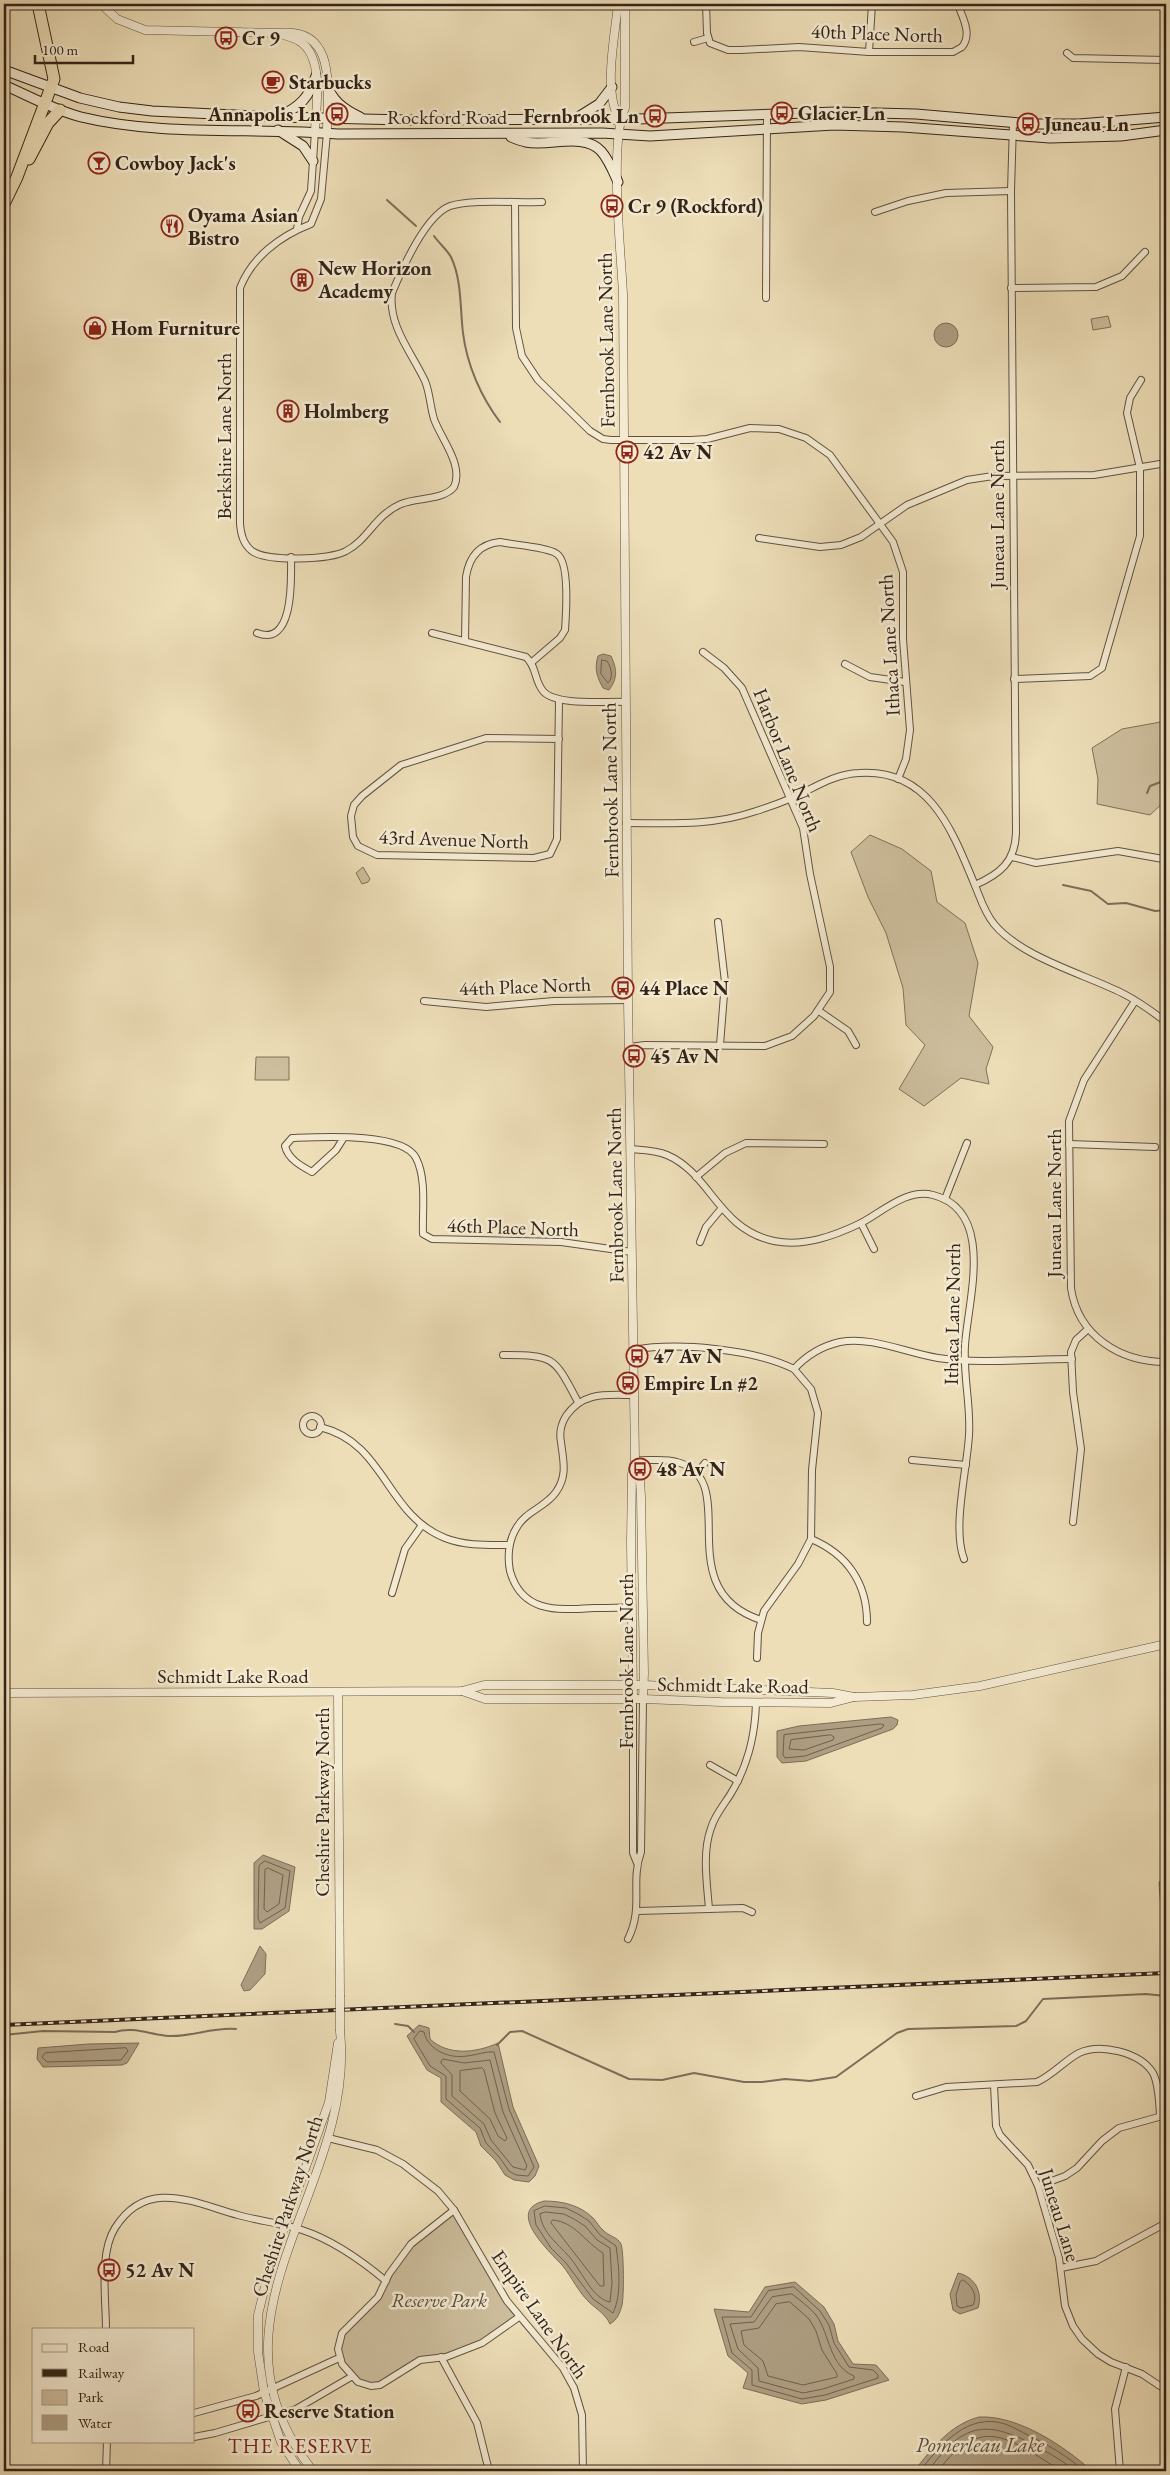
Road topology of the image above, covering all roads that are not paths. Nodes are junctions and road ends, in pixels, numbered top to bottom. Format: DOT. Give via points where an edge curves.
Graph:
graph roads {
  1 [pos="38,4"];
  2 [pos="101,4"];
  3 [pos="618,4"];
  4 [pos="625,4"];
  5 [pos="706,4"];
  6 [pos="872,4"];
  7 [pos="960,10"];
  8 [pos="278,33"];
  9 [pos="708,38"];
  10 [pos="694,42"];
  11 [pos="869,52"];
  12 [pos="1067,53"];
  13 [pos="1166,60"];
  14 [pos="4,70"];
  15 [pos="316,76"];
  16 [pos="326,82"];
  17 [pos="4,86"];
  18 [pos="51,87"];
  19 [pos="612,88"];
  20 [pos="45,103"];
  21 [pos="60,110"];
  22 [pos="767,115"];
  23 [pos="278,117"];
  24 [pos="1166,117"];
  25 [pos="316,118"];
  26 [pos="327,118"];
  27 [pos="575,119"];
  28 [pos="619,119"];
  29 [pos="367,120"];
  30 [pos="1013,123"];
  31 [pos="767,128"];
  32 [pos="278,130"];
  33 [pos="1166,130"];
  34 [pos="316,131"];
  35 [pos="327,133"];
  36 [pos="506,135"];
  37 [pos="619,135"];
  38 [pos="1013,137"];
  39 [pos="312,161"];
  40 [pos="17,177"];
  41 [pos="618,182"];
  42 [pos="1011,191"];
  43 [pos="542,202"];
  44 [pos="515,203"];
  45 [pos="4,204"];
  46 [pos="875,212"];
  47 [pos="297,229"];
  48 [pos="1145,252"];
  49 [pos="1011,288"];
  50 [pos="766,298"];
  51 [pos="1141,380"];
  52 [pos="624,441"];
  53 [pos="1166,463"];
  54 [pos="1140,468"];
  55 [pos="1014,476"];
  56 [pos="880,523"];
  57 [pos="759,538"];
  58 [pos="291,557"];
  59 [pos="257,633"];
  60 [pos="432,633"];
  61 [pos="465,641"];
  62 [pos="703,652"];
  63 [pos="532,662"];
  64 [pos="845,664"];
  65 [pos="1014,679"];
  66 [pos="906,682"];
  67 [pos="559,700"];
  68 [pos="625,702"];
  69 [pos="559,739"];
  70 [pos="898,779"];
  71 [pos="791,798"];
  72 [pos="626,823"];
  73 [pos="1012,857"];
  74 [pos="1163,860"];
  75 [pos="975,886"];
  76 [pos="718,922"];
  77 [pos="628,1000"];
  78 [pos="1135,1001"];
  79 [pos="424,1002"];
  80 [pos="819,1011"];
  81 [pos="1166,1022"];
  82 [pos="856,1045"];
  83 [pos="720,1046"];
  84 [pos="629,1047"];
  85 [pos="343,1138"];
  86 [pos="967,1143"];
  87 [pos="824,1144"];
  88 [pos="1068,1144"];
  89 [pos="1155,1147"];
  90 [pos="630,1149"];
  91 [pos="696,1177"];
  92 [pos="944,1199"];
  93 [pos="721,1209"];
  94 [pos="860,1223"];
  95 [pos="700,1242"];
  96 [pos="874,1249"];
  97 [pos="632,1252"];
  98 [pos="1088,1329"];
  99 [pos="633,1350"];
  100 [pos="503,1355"];
  101 [pos="965,1359"];
  102 [pos="1072,1359"];
  103 [pos="1166,1362"];
  104 [pos="794,1369"];
  105 [pos="634,1395"];
  106 [pos="578,1402"];
  107 [pos="320,1427"];
  108 [pos="635,1460"];
  109 [pos="912,1460"];
  110 [pos="706,1464"];
  111 [pos="966,1465"];
  112 [pos="697,1473"];
  113 [pos="1073,1522"];
  114 [pos="422,1525"];
  115 [pos="811,1539"];
  116 [pos="509,1546"];
  117 [pos="964,1559"];
  118 [pos="392,1593"];
  119 [pos="632,1607"];
  120 [pos="761,1620"];
  121 [pos="866,1622"];
  122 [pos="1166,1644"];
  123 [pos="757,1658"];
  124 [pos="633,1685"];
  125 [pos="644,1685"];
  126 [pos="462,1691"];
  127 [pos="338,1692"];
  128 [pos="4,1693"];
  129 [pos="854,1698"];
  130 [pos="633,1699"];
  131 [pos="643,1699"];
  132 [pos="756,1703"];
  133 [pos="710,1765"];
  134 [pos="738,1781"];
  135 [pos="637,1863"];
  136 [pos="709,1909"];
  137 [pos="638,1911"];
  138 [pos="752,1912"];
  139 [pos="628,1939"];
  140 [pos="340,2031"];
  141 [pos="994,2085"];
  142 [pos="916,2096"];
  143 [pos="1163,2115"];
  144 [pos="328,2138"];
  145 [pos="1038,2186"];
  146 [pos="454,2210"];
  147 [pos="1166,2223"];
  148 [pos="286,2226"];
  149 [pos="296,2228"];
  150 [pos="1061,2268"];
  151 [pos="386,2281"];
  152 [pos="519,2317"];
  153 [pos="106,2328"];
  154 [pos="441,2357"];
  155 [pos="339,2358"];
  156 [pos="1126,2367"];
  157 [pos="351,2377"];
  158 [pos="272,2388"];
  159 [pos="1166,2390"];
  160 [pos="264,2392"];
  161 [pos="195,2413"];
  162 [pos="280,2415"];
  163 [pos="271,2416"];
  164 [pos="195,2437"];
  165 [pos="107,2442"];
  166 [pos="106,2471"];
  167 [pos="300,2471"];
  168 [pos="313,2471"];
  169 [pos="489,2471"];
  170 [pos="583,2471"];
  171 [pos="1120,2471"];
  1 -- 18 [label="highway" via="54,73"];
  2 -- 8 [label="street" via="117,19 145,30"];
  3 -- 19 [label="street, Fernbrook Lane North" via="612,49"];
  4 -- 28 [label="street, Fernbrook Lane North" via="625,108"];
  5 -- 9 [label="street"];
  6 -- 11 [label="street"];
  7 -- 11 [label="street, 40th Place North" via="967,38 958,50"];
  8 -- 15 [label="street" via="306,47"];
  8 -- 16 [label="street" via="294,31 314,41 324,57"];
  9 -- 10 [label="street"];
  9 -- 11 [label="street, 40th Place North" via="714,46 728,50 816,48"];
  12 -- 13 [label="street" via="1073,58"];
  14 -- 18 [label="main road, Rockford Road"];
  15 -- 23 [label="main road" via="304,101"];
  15 -- 25 [label="street"];
  16 -- 26 [label="street"];
  16 -- 29 [label="main road" via="330,95 339,104"];
  17 -- 20 [label="main road, Rockford Road"];
  18 -- 20 [label="highway"];
  18 -- 23 [label="main road, Rockford Road" via="89,100 134,109"];
  19 -- 27 [label="main road" via="599,104"];
  19 -- 28 [label="street, Fernbrook Lane North" via="613,108"];
  20 -- 21 [label="main road, Rockford Road"];
  20 -- 40 [label="highway"];
  21 -- 32 [label="main road, Rockford Road" via="126,125"];
  21 -- 40 [label="highway" via="48,123"];
  22 -- 28 [label="main road, Rockford Road"];
  22 -- 30 [label="main road, Rockford Road" via="887,113"];
  22 -- 31 [label="street"];
  23 -- 25 [label="main road, Rockford Road"];
  24 -- 30 [label="main road, Rockford Road" via="1101,124"];
  25 -- 26 [label="main road, Rockford Road"];
  25 -- 34 [label="street"];
  26 -- 29 [label="main road, Rockford Road"];
  26 -- 35 [label="street"];
  27 -- 28 [label="main road, Rockford Road"];
  27 -- 29 [label="main road, Rockford Road"];
  28 -- 37 [label="street, Fernbrook Lane North"];
  30 -- 38 [label="street, Juneau Lane North"];
  31 -- 37 [label="main road, Rockford Road"];
  31 -- 38 [label="main road, Rockford Road" via="834,125 903,127"];
  31 -- 50 [label="street"];
  32 -- 34 [label="main road, Rockford Road"];
  32 -- 39 [label="main road" via="303,146"];
  33 -- 38 [label="main road, Rockford Road" via="1084,138"];
  34 -- 35 [label="main road, Rockford Road"];
  34 -- 39 [label="street"];
  35 -- 36 [label="main road, Rockford Road"];
  35 -- 47 [label="street, Berkshire Lane North" via="321,199 311,224"];
  36 -- 37 [label="main road, Rockford Road"];
  36 -- 41 [label="main road" via="527,142 592,145 608,160"];
  37 -- 41 [label="street, Fernbrook Lane North"];
  38 -- 42 [label="street, Juneau Lane North"];
  39 -- 47 [label="street" via="310,191"];
  40 -- 45 [label="highway"];
  41 -- 52 [label="street, Fernbrook Lane North"];
  42 -- 46 [label="street" via="946,193"];
  42 -- 49 [label="street, Juneau Lane North"];
  43 -- 44 [label="street"];
  44 -- 52 [label="street, Ithaca Lane North" via="518,342 522,356 538,380 596,436"];
  44 -- 58 [label="street" via="465,204 449,207 433,218 392,293 392,314 425,382 457,480 449,492 407,502 379,517 345,552 323,557"];
  47 -- 58 [label="street, Berkshire Lane North" via="258,257 240,288 241,530 247,546 261,555"];
  48 -- 49 [label="street" via="1122,276 1096,287"];
  49 -- 55 [label="street, Juneau Lane North"];
  51 -- 54 [label="street" via="1130,398 1127,412"];
  52 -- 56 [label="street, Ithaca Lane North" via="707,439 750,428 779,429 819,446"];
  52 -- 68 [label="street, Fernbrook Lane North"];
  53 -- 54 [label="street"];
  54 -- 55 [label="street" via="1086,476"];
  54 -- 65 [label="street" via="1140,536 1102,668 1090,676"];
  55 -- 56 [label="street" via="968,480 907,505"];
  55 -- 65 [label="street, Juneau Lane North"];
  56 -- 57 [label="street" via="851,542 831,547"];
  56 -- 66 [label="street, Ithaca Lane North" via="893,542 903,572"];
  58 -- 59 [label="street" via="291,598 286,617 273,633"];
  60 -- 61 [label="street"];
  61 -- 63 [label="street" via="519,654"];
  61 -- 63 [label="street" via="466,576 471,558 477,551 500,542 552,552 562,559 566,570 565,630"];
  62 -- 71 [label="street, Harbor Lane North" via="742,688"];
  63 -- 67 [label="street" via="542,690"];
  64 -- 66 [label="street" via="870,677"];
  65 -- 73 [label="street, Juneau Lane North" via="1016,833"];
  66 -- 70 [label="street, Ithaca Lane North" via="910,744"];
  67 -- 68 [label="street"];
  67 -- 69 [label="street, 43rd Avenue North"];
  68 -- 72 [label="street, Fernbrook Lane North"];
  69 -- 69 [label="street, 43rd Avenue North" via="557,839 550,854 534,858 377,855 358,846 353,837 350,816 354,805 401,765 486,738"];
  70 -- 71 [label="street" via="876,773 844,775"];
  70 -- 75 [label="street" via="921,792 943,815"];
  71 -- 72 [label="street" via="731,819 680,824"];
  71 -- 80 [label="street, Harbor Lane North" via="803,828 830,967 830,992"];
  72 -- 77 [label="street, Fernbrook Lane North"];
  73 -- 74 [label="street" via="1041,863 1118,851"];
  73 -- 75 [label="street" via="1000,873"];
  75 -- 78 [label="street" via="988,916 1005,935 1037,956"];
  76 -- 83 [label="street" via="725,982"];
  77 -- 79 [label="street, 44th Place North" via="554,1001 486,1007"];
  77 -- 84 [label="street, Fernbrook Lane North"];
  78 -- 81 [label="street"];
  78 -- 88 [label="street, Juneau Lane North" via="1084,1080 1070,1121"];
  80 -- 82 [label="street" via="848,1031"];
  80 -- 83 [label="street" via="792,1036 778,1043"];
  83 -- 84 [label="street"];
  84 -- 90 [label="street, Fernbrook Lane North"];
  85 -- 85 [label="street" via="292,1138 286,1146 287,1153 312,1172 336,1150"];
  85 -- 97 [label="street, 46th Place North" via="382,1139 412,1151 422,1181 423,1234 432,1239 561,1242"];
  86 -- 92 [label="street"];
  87 -- 91 [label="street" via="746,1143 725,1153"];
  88 -- 89 [label="street"];
  88 -- 98 [label="street, Juneau Lane North" via="1071,1288 1073,1303"];
  90 -- 91 [label="street" via="666,1154"];
  90 -- 97 [label="street, Fernbrook Lane North"];
  91 -- 93 [label="street"];
  92 -- 94 [label="street" via="931,1194 912,1195"];
  92 -- 101 [label="street, Ithaca Lane North" via="960,1210 973,1246 972,1306"];
  93 -- 94 [label="street" via="732,1220 759,1236 789,1243 820,1239"];
  93 -- 95 [label="street" via="706,1227"];
  94 -- 96 [label="street"];
  97 -- 99 [label="street, Fernbrook Lane North"];
  98 -- 102 [label="street" via="1072,1346"];
  98 -- 103 [label="street, Juneau Lane North" via="1113,1350 1128,1357"];
  99 -- 104 [label="street" via="714,1350 766,1357"];
  99 -- 105 [label="street, Fernbrook Lane North"];
  100 -- 106 [label="street" via="536,1355 550,1359 560,1369"];
  101 -- 102 [label="street"];
  101 -- 104 [label="street" via="939,1358 856,1341 825,1347"];
  101 -- 111 [label="street, Ithaca Lane North" via="969,1417"];
  102 -- 113 [label="street" via="1081,1449"];
  104 -- 115 [label="street" via="810,1389 818,1413 812,1470"];
  105 -- 106 [label="street" via="598,1395"];
  105 -- 108 [label="street, Fernbrook Lane North"];
  106 -- 116 [label="street" via="561,1428 565,1463 561,1483 549,1501 524,1517"];
  107 -- 114 [label="street" via="342,1436 369,1456 396,1498"];
  108 -- 112 [label="street" via="678,1462"];
  108 -- 119 [label="street, Fernbrook Lane North" via="632,1474"];
  108 -- 125 [label="street, Fernbrook Lane North" via="639,1467 641,1496"];
  109 -- 111 [label="street"];
  110 -- 112 [label="street"];
  111 -- 117 [label="street, Ithaca Lane North" via="959,1537"];
  112 -- 120 [label="street" via="707,1491 710,1562 715,1580 733,1606"];
  114 -- 116 [label="street" via="462,1543"];
  114 -- 118 [label="street" via="405,1549"];
  115 -- 120 [label="street"];
  115 -- 121 [label="street" via="823,1544 848,1564 863,1592"];
  116 -- 119 [label="street" via="512,1578 534,1603 566,1611"];
  119 -- 124 [label="street, Fernbrook Lane North"];
  120 -- 123 [label="street"];
  122 -- 129 [label="street, Schmidt Lake Road" via="980,1686 913,1695"];
  124 -- 125 [label="street, Schmidt Lake Road"];
  124 -- 126 [label="street, Schmidt Lake Road" via="484,1685"];
  124 -- 130 [label="street, Fernbrook Lane North"];
  125 -- 129 [label="street, Schmidt Lake Road" via="833,1693"];
  125 -- 131 [label="street, Fernbrook Lane North"];
  126 -- 127 [label="street, Schmidt Lake Road"];
  126 -- 130 [label="street, Schmidt Lake Road" via="485,1699"];
  127 -- 128 [label="street, Schmidt Lake Road"];
  127 -- 140 [label="street, Cheshire Parkway North, bridge"];
  129 -- 132 [label="street, Schmidt Lake Road" via="831,1703"];
  130 -- 131 [label="street, Schmidt Lake Road"];
  130 -- 135 [label="street, Fernbrook Lane North" via="634,1853"];
  131 -- 132 [label="street, Schmidt Lake Road"];
  131 -- 135 [label="street, Fernbrook Lane North" via="641,1852"];
  132 -- 134 [label="street" via="753,1740"];
  133 -- 134 [label="street"];
  134 -- 136 [label="street" via="716,1815 707,1844"];
  135 -- 137 [label="street, Fernbrook Lane North"];
  136 -- 137 [label="street"];
  136 -- 138 [label="street" via="743,1908"];
  137 -- 139 [label="street, Fernbrook Lane North"];
  140 -- 144 [label="street, Cheshire Parkway North" via="342,2077"];
  140 -- 148 [label="street, Cheshire Parkway North" via="329,2102"];
  141 -- 142 [label="street" via="946,2088"];
  141 -- 143 [label="street" via="1037,2082 1081,2052 1108,2049 1139,2060 1150,2069"];
  141 -- 145 [label="street, Juneau Lane" via="998,2131 1023,2159"];
  143 -- 145 [label="street" via="1113,2132 1077,2168"];
  144 -- 146 [label="street, Empire Lane North" via="377,2150 403,2164 438,2191"];
  144 -- 149 [label="street, Cheshire Parkway North"];
  145 -- 150 [label="street, Juneau Lane"];
  146 -- 151 [label="street" via="411,2244"];
  146 -- 152 [label="street, Empire Lane North"];
  147 -- 150 [label="street" via="1096,2261"];
  148 -- 149 [label="street"];
  148 -- 153 [label="street" via="176,2196 154,2198 136,2206 120,2220 107,2245"];
  148 -- 160 [label="street, Cheshire Parkway North" via="269,2270 258,2315 258,2352"];
  149 -- 151 [label="street" via="335,2244"];
  149 -- 158 [label="street, Cheshire Parkway North" via="280,2272 269,2318 268,2354"];
  150 -- 156 [label="street, Juneau Lane" via="1065,2306 1077,2333 1098,2354"];
  151 -- 155 [label="street" via="378,2297 342,2333 338,2341"];
  152 -- 154 [label="street" via="482,2343"];
  152 -- 170 [label="street, Empire Lane North" via="563,2368 574,2388 582,2415"];
  154 -- 157 [label="street" via="420,2360 380,2385 362,2384"];
  154 -- 169 [label="street" via="477,2423"];
  155 -- 157 [label="street"];
  155 -- 158 [label="street"];
  156 -- 159 [label="street, Juneau Lane"];
  156 -- 171 [label="street" via="1115,2409"];
  157 -- 162 [label="street"];
  158 -- 160 [label="street"];
  158 -- 162 [label="street, Cheshire Parkway North"];
  160 -- 161 [label="street"];
  160 -- 163 [label="street, Cheshire Parkway North"];
  162 -- 163 [label="street"];
  162 -- 168 [label="street, Cheshire Parkway North" via="290,2438"];
  163 -- 164 [label="street"];
  163 -- 167 [label="street, Cheshire Parkway North" via="281,2442"];
  165 -- 166 [label="street"];
}
